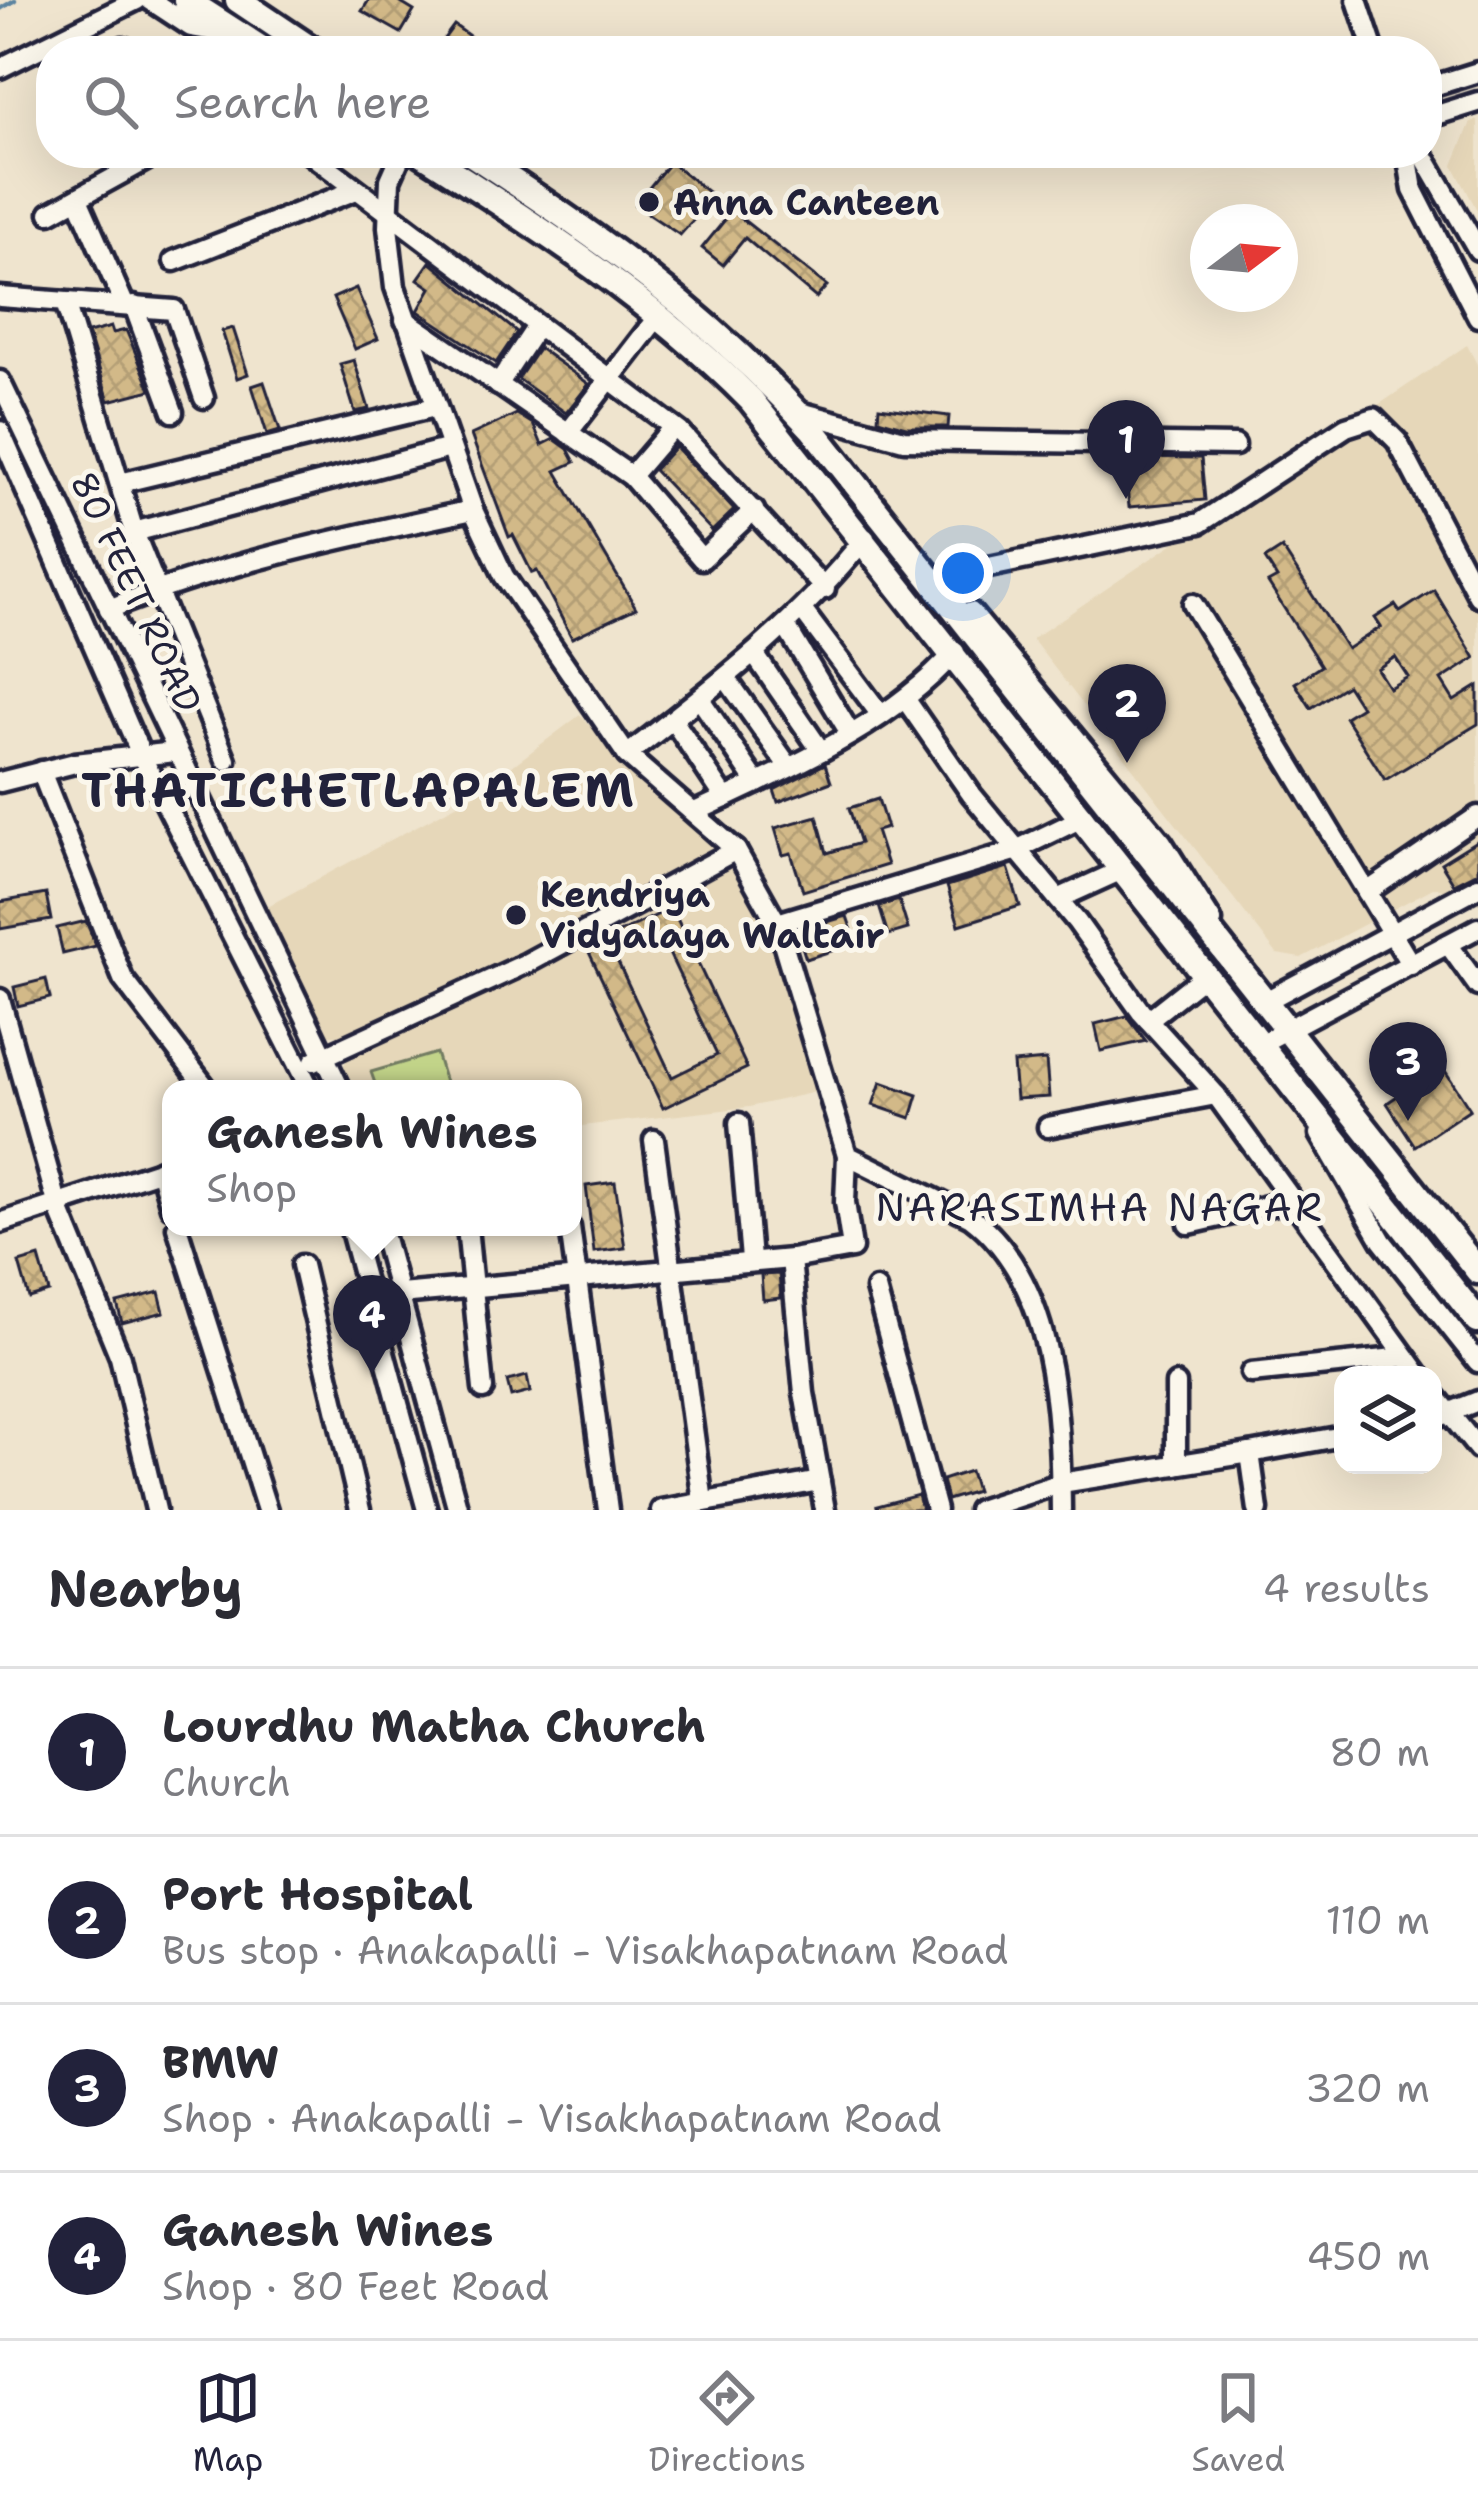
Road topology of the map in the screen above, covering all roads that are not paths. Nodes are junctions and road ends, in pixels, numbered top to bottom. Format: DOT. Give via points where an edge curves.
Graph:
graph roads {
  1 [pos="137,0"];
  2 [pos="150,0"];
  3 [pos="186,0"];
  4 [pos="238,0"];
  5 [pos="255,0"];
  6 [pos="1357,0"];
  7 [pos="278,27"];
  8 [pos="74,36"];
  9 [pos="242,36"];
  10 [pos="292,36"];
  11 [pos="1369,36"];
  12 [pos="36,53"];
  13 [pos="0,68"];
  14 [pos="1478,72"];
  15 [pos="1442,83"];
  16 [pos="1478,102"];
  17 [pos="1442,113"];
  18 [pos="121,168"];
  19 [pos="328,168"];
  20 [pos="396,168"];
  21 [pos="446,168"];
  22 [pos="492,168"];
  23 [pos="1409,168"];
  24 [pos="1431,168"];
  25 [pos="356,190"];
  26 [pos="78,199"];
  27 [pos="50,213"];
  28 [pos="388,215"];
  29 [pos="1478,250"];
  30 [pos="173,260"];
  31 [pos="0,297"];
  32 [pos="65,302"];
  33 [pos="130,306"];
  34 [pos="659,315"];
  35 [pos="1478,317"];
  36 [pos="405,320"];
  37 [pos="538,326"];
  38 [pos="610,380"];
  39 [pos="0,381"];
  40 [pos="498,385"];
  41 [pos="204,398"];
  42 [pos="434,407"];
  43 [pos="795,410"];
  44 [pos="173,412"];
  45 [pos="673,427"];
  46 [pos="0,431"];
  47 [pos="568,433"];
  48 [pos="1235,445"];
  49 [pos="450,448"];
  50 [pos="631,476"];
  51 [pos="119,483"];
  52 [pos="863,494"];
  53 [pos="473,510"];
  54 [pos="754,510"];
  55 [pos="134,532"];
  56 [pos="865,538"];
  57 [pos="941,577"];
  58 [pos="155,590"];
  59 [pos="825,590"];
  60 [pos="1478,596"];
  61 [pos="1193,604"];
  62 [pos="109,609"];
  63 [pos="803,611"];
  64 [pos="785,626"];
  65 [pos="955,652"];
  66 [pos="754,655"];
  67 [pos="727,678"];
  68 [pos="700,699"];
  69 [pos="906,700"];
  70 [pos="881,715"];
  71 [pos="673,719"];
  72 [pos="850,733"];
  73 [pos="821,751"];
  74 [pos="175,752"];
  75 [pos="627,755"];
  76 [pos="143,759"];
  77 [pos="226,760"];
  78 [pos="789,767"];
  79 [pos="41,771"];
  80 [pos="0,782"];
  81 [pos="757,783"];
  82 [pos="725,798"];
  83 [pos="695,812"];
  84 [pos="1478,816"];
  85 [pos="1084,817"];
  86 [pos="736,850"];
  87 [pos="1018,850"];
  88 [pos="1124,869"];
  89 [pos="1478,887"];
  90 [pos="1367,892"];
  91 [pos="1058,898"];
  92 [pos="777,922"];
  93 [pos="1478,928"];
  94 [pos="1392,931"];
  95 [pos="1448,944"];
  96 [pos="1412,965"];
  97 [pos="1239,973"];
  98 [pos="1205,975"];
  99 [pos="1302,977"];
  100 [pos="1478,986"];
  101 [pos="0,998"];
  102 [pos="1262,1003"];
  103 [pos="1325,1010"];
  104 [pos="1148,1020"];
  105 [pos="1287,1034"];
  106 [pos="1258,1045"];
  107 [pos="323,1056"];
  108 [pos="299,1068"];
  109 [pos="199,1080"];
  110 [pos="305,1080"];
  111 [pos="335,1080"];
  112 [pos="1297,1094"];
  113 [pos="1216,1095"];
  114 [pos="740,1123"];
  115 [pos="1048,1127"];
  116 [pos="654,1140"];
  117 [pos="847,1155"];
  118 [pos="162,1169"];
  119 [pos="1289,1201"];
  120 [pos="58,1206"];
  121 [pos="0,1223"];
  122 [pos="1189,1224"];
  123 [pos="180,1236"];
  124 [pos="352,1236"];
  125 [pos="384,1236"];
  126 [pos="468,1236"];
  127 [pos="571,1236"];
  128 [pos="790,1258"];
  129 [pos="751,1259"];
  130 [pos="302,1265"];
  131 [pos="671,1267"];
  132 [pos="1478,1271"];
  133 [pos="576,1275"];
  134 [pos="473,1289"];
  135 [pos="876,1289"];
  136 [pos="400,1294"];
  137 [pos="368,1302"];
  138 [pos="1478,1321"];
  139 [pos="1405,1357"];
  140 [pos="1478,1362"];
  141 [pos="1412,1366"];
  142 [pos="1251,1373"];
  143 [pos="1175,1384"];
  144 [pos="483,1390"];
  145 [pos="1478,1401"];
  146 [pos="1442,1417"];
  147 [pos="1334,1438"];
  148 [pos="1478,1449"];
  149 [pos="1250,1453"];
  150 [pos="1176,1465"];
  151 [pos="820,1480"];
  152 [pos="1061,1483"];
  153 [pos="703,1502"];
  154 [pos="156,1510"];
  155 [pos="267,1510"];
  156 [pos="360,1510"];
  157 [pos="428,1510"];
  158 [pos="458,1510"];
  159 [pos="608,1510"];
  160 [pos="661,1510"];
  161 [pos="825,1510"];
  162 [pos="936,1510"];
  163 [pos="978,1510"];
  164 [pos="1061,1510"];
  165 [pos="1258,1510"];
  1 -- 8 [label="street"];
  2 -- 9 [label="street" via="190,27"];
  3 -- 9 [label="main road"];
  4 -- 7 [label="main road"];
  5 -- 7 [label="street"];
  6 -- 11 [label="street"];
  7 -- 10 [label="main road"];
  12 -- 13 [label="street"];
  14 -- 15 [label="street"];
  16 -- 17 [label="street"];
  18 -- 26 [label="street"];
  19 -- 25 [label="street"];
  20 -- 28 [label="street"];
  21 -- 34 [label="main road"];
  22 -- 43 [label="main road" via="678,296"];
  23 -- 35 [label="street"];
  24 -- 29 [label="street"];
  25 -- 28 [label="street"];
  25 -- 30 [label="street"];
  26 -- 27 [label="street"];
  26 -- 33 [label="street"];
  28 -- 36 [label="street"];
  28 -- 37 [label="street"];
  31 -- 32 [label="street"];
  32 -- 33 [label="street"];
  32 -- 51 [label="street"];
  33 -- 41 [label="street" via="174,310"];
  33 -- 44 [label="street"];
  34 -- 38 [label="street"];
  34 -- 56 [label="main road" via="751,400"];
  36 -- 40 [label="street"];
  36 -- 42 [label="street"];
  37 -- 38 [label="street"];
  37 -- 40 [label="street"];
  38 -- 45 [label="street"];
  38 -- 47 [label="street"];
  39 -- 62 [label="street, 80 FEET ROAD"];
  40 -- 47 [label="street"];
  42 -- 49 [label="street"];
  42 -- 51 [label="street"];
  43 -- 48 [label="street" via="904,440"];
  43 -- 52 [label="main road"];
  45 -- 50 [label="street"];
  45 -- 54 [label="street"];
  46 -- 76 [label="street, 80 FEET ROAD"];
  47 -- 50 [label="street"];
  49 -- 53 [label="street"];
  49 -- 55 [label="street"];
  50 -- 54 [label="street" via="702,559"];
  51 -- 55 [label="street"];
  52 -- 57 [label="street"];
  52 -- 97 [label="main road"];
  53 -- 58 [label="street"];
  53 -- 75 [label="street" via="504,576"];
  54 -- 59 [label="street"];
  55 -- 58 [label="street"];
  56 -- 59 [label="street"];
  56 -- 65 [label="main road"];
  57 -- 60 [label="street" via="1200,524 1346,427 1374,418 1397,441"];
  57 -- 97 [label="street" via="1162,842"];
  58 -- 62 [label="street"];
  58 -- 77 [label="street"];
  59 -- 63 [label="street"];
  61 -- 90 [label="street"];
  62 -- 74 [label="street, 80 FEET ROAD"];
  63 -- 64 [label="street"];
  63 -- 70 [label="street"];
  64 -- 66 [label="street"];
  64 -- 72 [label="street"];
  65 -- 69 [label="street"];
  65 -- 85 [label="main road"];
  66 -- 67 [label="street"];
  66 -- 73 [label="street"];
  67 -- 68 [label="street"];
  67 -- 78 [label="street"];
  68 -- 71 [label="street"];
  68 -- 81 [label="street"];
  69 -- 70 [label="street"];
  69 -- 87 [label="street"];
  70 -- 72 [label="street"];
  71 -- 75 [label="street"];
  71 -- 82 [label="street"];
  72 -- 73 [label="street"];
  73 -- 78 [label="street"];
  74 -- 76 [label="street"];
  74 -- 107 [label="street, 80 FEET ROAD"];
  75 -- 83 [label="street"];
  76 -- 79 [label="street"];
  76 -- 108 [label="street, 80 FEET ROAD"];
  78 -- 81 [label="street"];
  79 -- 80 [label="street"];
  79 -- 109 [label="street" via="124,979"];
  81 -- 82 [label="street"];
  82 -- 83 [label="street"];
  83 -- 86 [label="street"];
  84 -- 90 [label="street"];
  85 -- 87 [label="street"];
  85 -- 88 [label="main road"];
  86 -- 92 [label="street"];
  86 -- 107 [label="street" via="527,963"];
  87 -- 91 [label="street"];
  87 -- 92 [label="street"];
  88 -- 91 [label="street"];
  88 -- 98 [label="main road"];
  89 -- 94 [label="street"];
  90 -- 94 [label="street"];
  91 -- 104 [label="street"];
  92 -- 117 [label="street"];
  93 -- 95 [label="street"];
  94 -- 96 [label="street"];
  94 -- 99 [label="street"];
  95 -- 96 [label="street"];
  95 -- 100 [label="street"];
  96 -- 103 [label="street"];
  97 -- 102 [label="main road"];
  98 -- 104 [label="street"];
  98 -- 106 [label="main road"];
  99 -- 102 [label="street"];
  99 -- 103 [label="street"];
  101 -- 120 [label="street"];
  102 -- 105 [label="main road"];
  103 -- 105 [label="street"];
  104 -- 113 [label="street"];
  105 -- 106 [label="street"];
  105 -- 132 [label="main road"];
  106 -- 112 [label="main road"];
  107 -- 108 [label="street"];
  107 -- 111 [label="street, 80 FEET ROAD"];
  108 -- 110 [label="street, 80 FEET ROAD"];
  112 -- 138 [label="main road"];
  112 -- 140 [label="street" via="1382,1241"];
  113 -- 115 [label="street"];
  113 -- 119 [label="street"];
  114 -- 129 [label="street"];
  116 -- 131 [label="street"];
  117 -- 128 [label="street" via="851,1248"];
  117 -- 152 [label="street" via="987,1229 1020,1278 1040,1323"];
  118 -- 120 [label="street"];
  119 -- 122 [label="street"];
  119 -- 139 [label="street"];
  120 -- 121 [label="street"];
  120 -- 154 [label="street" via="120,1357"];
  123 -- 155 [label="street"];
  124 -- 137 [label="street"];
  125 -- 136 [label="street"];
  126 -- 134 [label="street"];
  127 -- 133 [label="street"];
  128 -- 129 [label="street"];
  128 -- 151 [label="street"];
  129 -- 131 [label="street"];
  130 -- 156 [label="street"];
  131 -- 133 [label="street"];
  131 -- 153 [label="street"];
  133 -- 134 [label="street"];
  133 -- 159 [label="street"];
  134 -- 136 [label="street"];
  134 -- 144 [label="street"];
  135 -- 162 [label="street"];
  136 -- 137 [label="street"];
  136 -- 158 [label="street"];
  137 -- 157 [label="street"];
  139 -- 141 [label="street"];
  139 -- 142 [label="street"];
  143 -- 150 [label="street"];
  145 -- 146 [label="street"];
  146 -- 148 [label="street"];
  147 -- 149 [label="street"];
  149 -- 150 [label="street"];
  149 -- 165 [label="street"];
  150 -- 152 [label="street"];
  151 -- 153 [label="street"];
  151 -- 161 [label="street"];
  152 -- 163 [label="street"];
  152 -- 164 [label="street"];
  153 -- 160 [label="street"];
}
